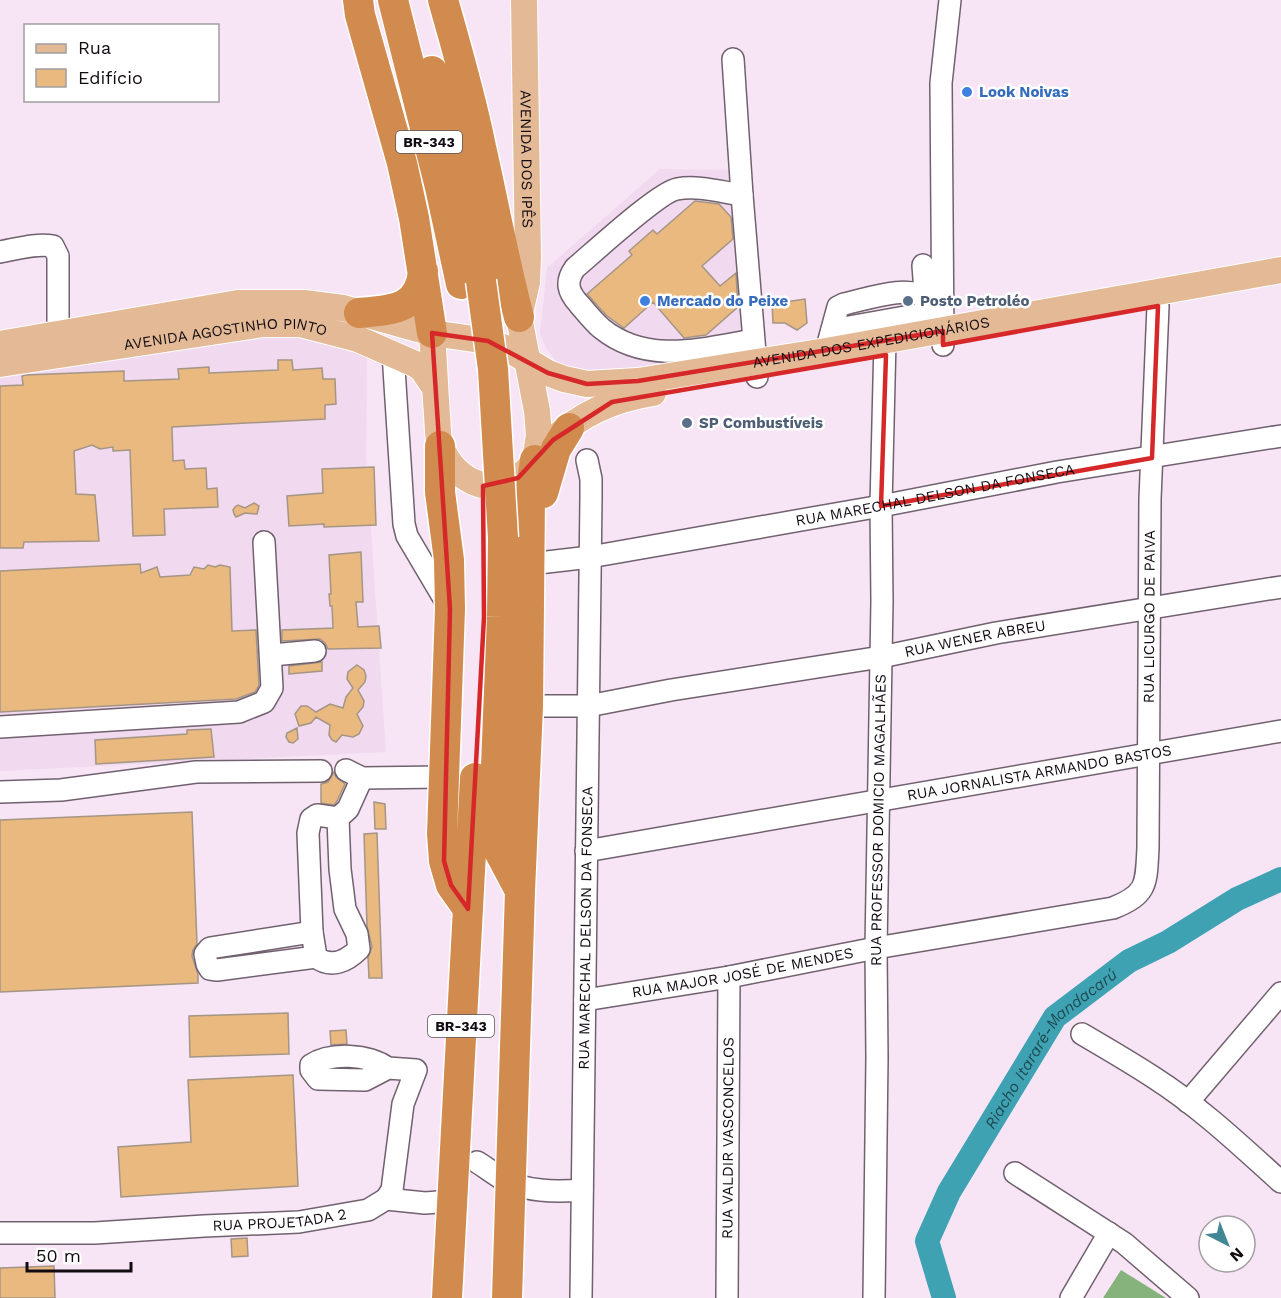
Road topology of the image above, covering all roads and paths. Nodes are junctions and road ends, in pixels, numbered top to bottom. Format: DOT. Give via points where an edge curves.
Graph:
graph roads {
  1 [pos="358,0"];
  2 [pos="393,0"];
  3 [pos="413,0"];
  4 [pos="442,0"];
  5 [pos="524,0"];
  6 [pos="950,0"];
  7 [pos="734,59"];
  8 [pos="742,195"];
  9 [pos="0,252"];
  10 [pos="923,265"];
  11 [pos="1281,270"];
  12 [pos="423,271"];
  13 [pos="471,282"];
  14 [pos="1281,284"];
  15 [pos="1158,306"];
  16 [pos="359,313"];
  17 [pos="519,317"];
  18 [pos="934,324"];
  19 [pos="432,333"];
  20 [pos="58,334"];
  21 [pos="475,340"];
  22 [pos="829,340"];
  23 [pos="0,344"];
  24 [pos="885,348"];
  25 [pos="393,353"];
  26 [pos="755,359"];
  27 [pos="526,361"];
  28 [pos="0,364"];
  29 [pos="435,388"];
  30 [pos="639,388"];
  31 [pos="569,428"];
  32 [pos="1281,436"];
  33 [pos="440,446"];
  34 [pos="1152,458"];
  35 [pos="535,460"];
  36 [pos="587,460"];
  37 [pos="881,506"];
  38 [pos="264,542"];
  39 [pos="590,557"];
  40 [pos="530,561"];
  41 [pos="1281,587"];
  42 [pos="450,609"];
  43 [pos="1150,609"];
  44 [pos="315,651"];
  45 [pos="272,655"];
  46 [pos="881,657"];
  47 [pos="528,706"];
  48 [pos="588,706"];
  49 [pos="0,727"];
  50 [pos="1281,731"];
  51 [pos="1149,753"];
  52 [pos="486,754"];
  53 [pos="321,771"];
  54 [pos="443,777"];
  55 [pos="0,792"];
  56 [pos="878,801"];
  57 [pos="338,818"];
  58 [pos="585,851"];
  59 [pos="520,891"];
  60 [pos="1113,908"];
  61 [pos="468,909"];
  62 [pos="312,932"];
  63 [pos="876,948"];
  64 [pos="316,957"];
  65 [pos="729,977"];
  66 [pos="1281,993"];
  67 [pos="585,1000"];
  68 [pos="1082,1034"];
  69 [pos="387,1068"];
  70 [pos="1188,1102"];
  71 [pos="477,1162"];
  72 [pos="1015,1173"];
  73 [pos="509,1182"];
  74 [pos="1281,1182"];
  75 [pos="582,1190"];
  76 [pos="386,1198"];
  77 [pos="451,1201"];
  78 [pos="0,1233"];
  79 [pos="1109,1233"];
  80 [pos="447,1298"];
  81 [pos="507,1298"];
  82 [pos="581,1298"];
  83 [pos="727,1298"];
  84 [pos="874,1298"];
  85 [pos="1071,1298"];
  86 [pos="1188,1298"];
  1 -- 12 [label="highway" via="402,163"];
  2 -- 13 [label="highway, BR-343" via="437,176"];
  3 -- 13 [label="highway, BR-343" via="461,179"];
  4 -- 17 [label="highway" via="481,143"];
  5 -- 17 [label="main road, AVENIDA DOS IPÊS" via="528,258"];
  6 -- 18 [label="street" via="941,83"];
  7 -- 8 [label="street"];
  8 -- 26 [label="street"];
  8 -- 26 [label="street" via="674,189 574,268 568,287 600,327 616,339 661,352"];
  9 -- 20 [label="street" via="53,246 58,256"];
  10 -- 18 [label="street"];
  11 -- 18 [label="main road, AVENIDA DOS EXPEDICIONÁRIOS"];
  12 -- 16 [label="highway" via="422,283 410,302 388,310"];
  12 -- 19 [label="highway"];
  13 -- 52 [label="highway, BR-343, bridge" via="493,369 494,538 502,618"];
  14 -- 15 [label="main road, AVENIDA DOS EXPEDICIONÁRIOS"];
  15 -- 18 [label="main road, AVENIDA DOS EXPEDICIONÁRIOS"];
  15 -- 34 [label="street, RUA LICURGO DE PAIVA"];
  16 -- 19 [label="main road, AVENIDA AGOSTINHO PINTO"];
  16 -- 20 [label="main road, AVENIDA AGOSTINHO PINTO" via="304,303 238,303"];
  17 -- 27 [label="main road"];
  18 -- 22 [label="street"];
  18 -- 24 [label="main road, AVENIDA DOS EXPEDICIONÁRIOS"];
  19 -- 21 [label="main road, AVENIDA AGOSTINHO PINTO"];
  19 -- 29 [label="main road"];
  20 -- 23 [label="main road, AVENIDA AGOSTINHO PINTO"];
  21 -- 27 [label="main road" via="510,350"];
  21 -- 29 [label="main road" via="453,358"];
  22 -- 24 [label="main road, AVENIDA DOS EXPEDICIONÁRIOS"];
  22 -- 26 [label="main road, AVENIDA DOS EXPEDICIONÁRIOS"];
  24 -- 26 [label="main road, AVENIDA DOS EXPEDICIONÁRIOS"];
  24 -- 37 [label="street, RUA PROFESSOR DOMICIO MAGALHÃES"];
  25 -- 28 [label="main road, AVENIDA AGOSTINHO PINTO" via="341,333 280,323"];
  25 -- 29 [label="main road, AVENIDA AGOSTINHO PINTO" via="422,369"];
  25 -- 42 [label="street" via="404,524 407,536"];
  26 -- 30 [label="main road, AVENIDA DOS EXPEDICIONÁRIOS"];
  27 -- 30 [label="main road" via="564,380"];
  27 -- 35 [label="main road" via="537,411"];
  29 -- 33 [label="main road"];
  30 -- 31 [label="main road"];
  31 -- 35 [label="main road"];
  31 -- 40 [label="highway" via="548,472"];
  32 -- 34 [label="street, RUA MARECHAL DELSON DA FONSECA"];
  33 -- 35 [label="main road" via="450,463 480,486 495,486 518,478"];
  33 -- 42 [label="highway"];
  34 -- 37 [label="street, RUA MARECHAL DELSON DA FONSECA"];
  34 -- 43 [label="street, RUA LICURGO DE PAIVA"];
  35 -- 40 [label="highway" via="530,498"];
  36 -- 39 [label="street, RUA MARECHAL DELSON DA FONSECA" via="591,479"];
  37 -- 39 [label="street, RUA MARECHAL DELSON DA FONSECA"];
  37 -- 46 [label="street, RUA PROFESSOR DOMICIO MAGALHÃES"];
  38 -- 45 [label="street"];
  39 -- 40 [label="street, RUA MARECHAL DELSON DA FONSECA"];
  39 -- 48 [label="street, RUA MARECHAL DELSON DA FONSECA"];
  40 -- 47 [label="highway, BR-343"];
  41 -- 43 [label="street, RUA WENER ABREU"];
  42 -- 54 [label="highway"];
  43 -- 46 [label="street, RUA WENER ABREU" via="996,633"];
  43 -- 51 [label="street, RUA LICURGO DE PAIVA"];
  44 -- 45 [label="street"];
  45 -- 49 [label="street" via="272,688 264,702 239,712"];
  46 -- 48 [label="street, RUA WENER ABREU"];
  46 -- 56 [label="street, RUA PROFESSOR DOMICIO MAGALHÃES"];
  47 -- 48 [label="street, RUA WENER ABREU"];
  47 -- 59 [label="highway, BR-343"];
  48 -- 58 [label="street, RUA MARECHAL DELSON DA FONSECA"];
  50 -- 51 [label="street, RUA JORNALISTA ARMANDO BASTOS"];
  51 -- 56 [label="street, RUA JORNALISTA ARMANDO BASTOS"];
  51 -- 60 [label="street, RUA LICURGO DE PAIVA" via="1144,882 1132,900"];
  52 -- 59 [label="highway, BR-343" via="493,840"];
  52 -- 61 [label="highway, BR-343"];
  53 -- 55 [label="street" via="196,772 61,790"];
  54 -- 57 [label="street" via="354,774 348,809"];
  54 -- 61 [label="highway" via="444,861 451,885"];
  56 -- 58 [label="street, RUA JORNALISTA ARMANDO BASTOS"];
  56 -- 63 [label="street, RUA PROFESSOR DOMICIO MAGALHÃES"];
  57 -- 62 [label="street" via="317,815 311,819 308,833"];
  57 -- 64 [label="street" via="345,909 357,934 359,949 349,960 333,963"];
  58 -- 67 [label="street, RUA MARECHAL DELSON DA FONSECA"];
  59 -- 73 [label="highway, BR-343"];
  60 -- 63 [label="street, RUA MAJOR JOSÉ DE MENDES"];
  61 -- 77 [label="highway, BR-343"];
  62 -- 64 [label="street"];
  62 -- 64 [label="street" via="210,948 205,954 210,969 217,970"];
  63 -- 65 [label="street, RUA MAJOR JOSÉ DE MENDES"];
  63 -- 84 [label="street, RUA PROFESSOR DOMICIO MAGALHÃES"];
  65 -- 67 [label="street, RUA MAJOR JOSÉ DE MENDES"];
  65 -- 83 [label="street, RUA VALDIR VASCONCELOS"];
  66 -- 70 [label="street"];
  67 -- 75 [label="street, RUA MARECHAL DELSON DA FONSECA"];
  68 -- 70 [label="street"];
  69 -- 76 [label="street" via="416,1070 403,1104 395,1176"];
  70 -- 74 [label="street"];
  71 -- 73 [label="street"];
  72 -- 79 [label="street"];
  73 -- 75 [label="street" via="556,1192"];
  73 -- 81 [label="highway, BR-343"];
  75 -- 82 [label="street, RUA MARECHAL DELSON DA FONSECA"];
  76 -- 77 [label="street" via="424,1203"];
  76 -- 78 [label="street, RUA PROJETADA 2" via="368,1210 299,1222 95,1233"];
  77 -- 80 [label="highway, BR-343"];
  79 -- 85 [label="street"];
  79 -- 86 [label="street"];
}
